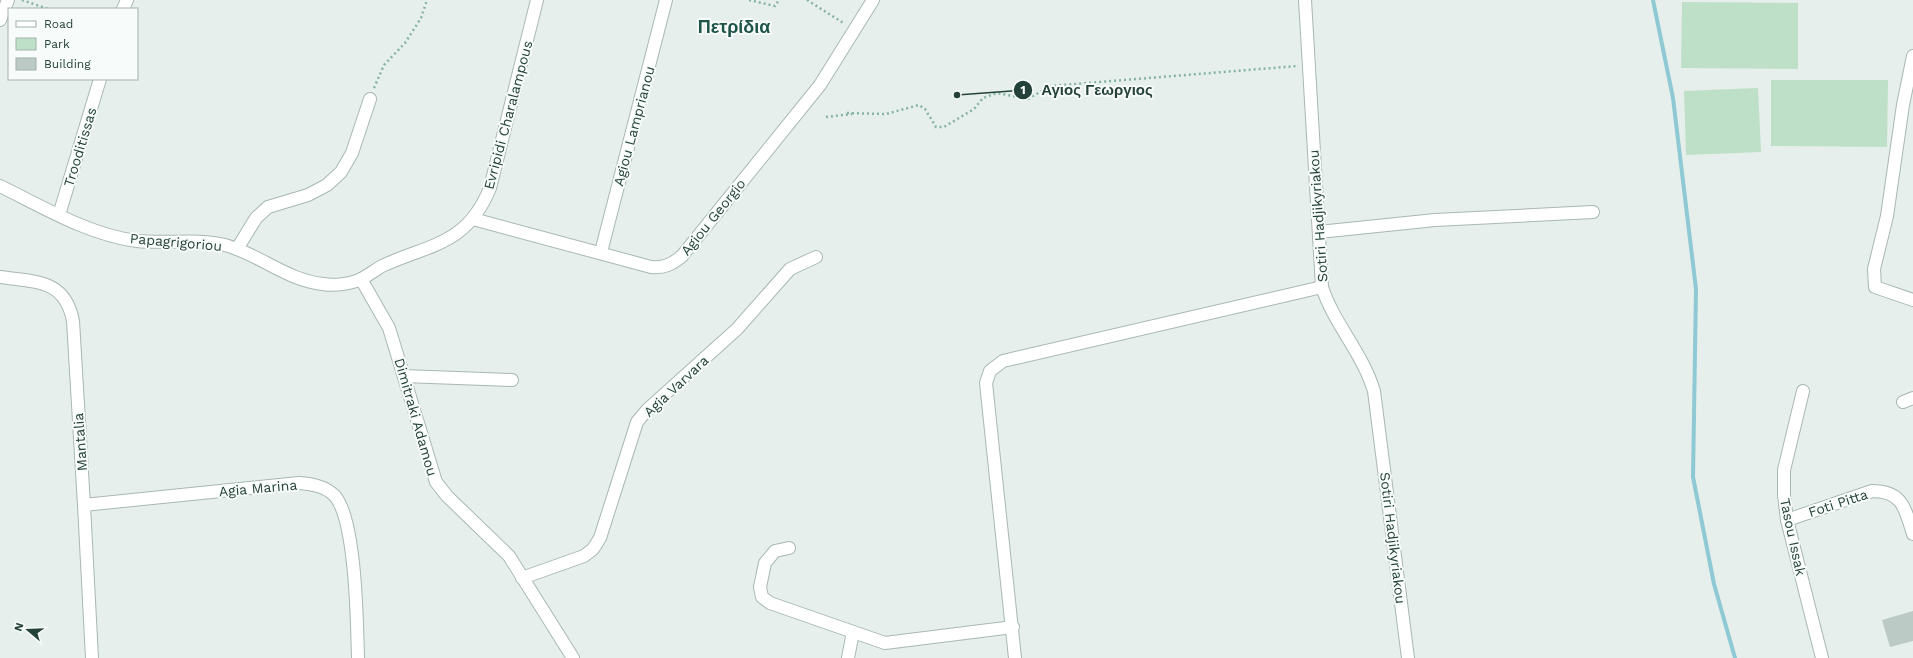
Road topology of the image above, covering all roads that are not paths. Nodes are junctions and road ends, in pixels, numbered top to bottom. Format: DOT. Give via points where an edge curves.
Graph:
graph roads {
  1 [pos="8,0"];
  2 [pos="537,0"];
  3 [pos="666,0"];
  4 [pos="873,0"];
  5 [pos="1305,0"];
  6 [pos="0,20"];
  7 [pos="1913,56"];
  8 [pos="100,80"];
  9 [pos="370,99"];
  10 [pos="0,186"];
  11 [pos="1593,212"];
  12 [pos="59,215"];
  13 [pos="473,219"];
  14 [pos="1319,232"];
  15 [pos="237,249"];
  16 [pos="601,252"];
  17 [pos="816,257"];
  18 [pos="0,277"];
  19 [pos="361,279"];
  20 [pos="1322,287"];
  21 [pos="1913,300"];
  22 [pos="404,376"];
  23 [pos="512,380"];
  24 [pos="1803,391"];
  25 [pos="84,505"];
  26 [pos="1787,520"];
  27 [pos="1913,534"];
  28 [pos="789,548"];
  29 [pos="522,578"];
  30 [pos="1013,627"];
  31 [pos="853,632"];
  32 [pos="92,658"];
  33 [pos="358,658"];
  34 [pos="573,658"];
  35 [pos="848,658"];
  36 [pos="1015,658"];
  37 [pos="1408,658"];
  38 [pos="1822,658"];
  1 -- 6 [label="street"];
  2 -- 13 [label="street, Evripidi Charalampous" via="490,188"];
  3 -- 16 [label="street, Agiou Lamprianou"];
  4 -- 16 [label="street, Agiou Georgio" via="820,85 682,256 667,266 650,267"];
  5 -- 14 [label="street, Sotiri Hadjikyriakou"];
  7 -- 21 [label="street" via="1903,105 1887,216 1874,269 1875,287"];
  8 -- 12 [label="street, Trooditissas"];
  9 -- 15 [label="street" via="352,153 341,172 327,185 308,195 268,207 256,218"];
  10 -- 12 [label="street, Papagrigoriou"];
  11 -- 14 [label="street" via="1435,220"];
  12 -- 15 [label="street, Papagrigoriou" via="102,232 137,241 210,243"];
  13 -- 16 [label="street, Agiou Georgio"];
  13 -- 19 [label="street, Evripidi Charalampous" via="442,243 381,267"];
  14 -- 20 [label="street, Sotiri Hadjikyriakou"];
  15 -- 19 [label="street, Papagrigoriou" via="301,279 323,284 348,283"];
  17 -- 29 [label="street, Agia Varvara" via="790,270 737,330 647,410 637,422 600,538 593,549 584,556"];
  18 -- 25 [label="street, Mantalia" via="50,286 64,297 70,308 73,321"];
  19 -- 22 [label="street, Dimitraki Adamou" via="389,328"];
  20 -- 30 [label="street" via="1003,361 995,365 986,383"];
  20 -- 37 [label="street, Sotiri Hadjikyriakou" via="1332,311 1368,371 1374,391"];
  22 -- 23 [label="street"];
  22 -- 29 [label="street, Dimitraki Adamou" via="436,482 508,556"];
  24 -- 26 [label="street, Tasou Issak" via="1784,470"];
  25 -- 32 [label="street, Mantalia"];
  25 -- 33 [label="street, Agia Marina" via="299,483 326,489 334,495 346,518 351,548"];
  26 -- 27 [label="street, Foti Pitta" via="1872,491 1885,491 1904,505"];
  26 -- 38 [label="street, Tasou Issak"];
  28 -- 31 [label="street" via="775,551 765,563 760,587 762,597 770,603"];
  29 -- 34 [label="street, Dimitraki Adamou"];
  30 -- 31 [label="street" via="885,643"];
  30 -- 36 [label="street"];
  31 -- 35 [label="street"];
}
